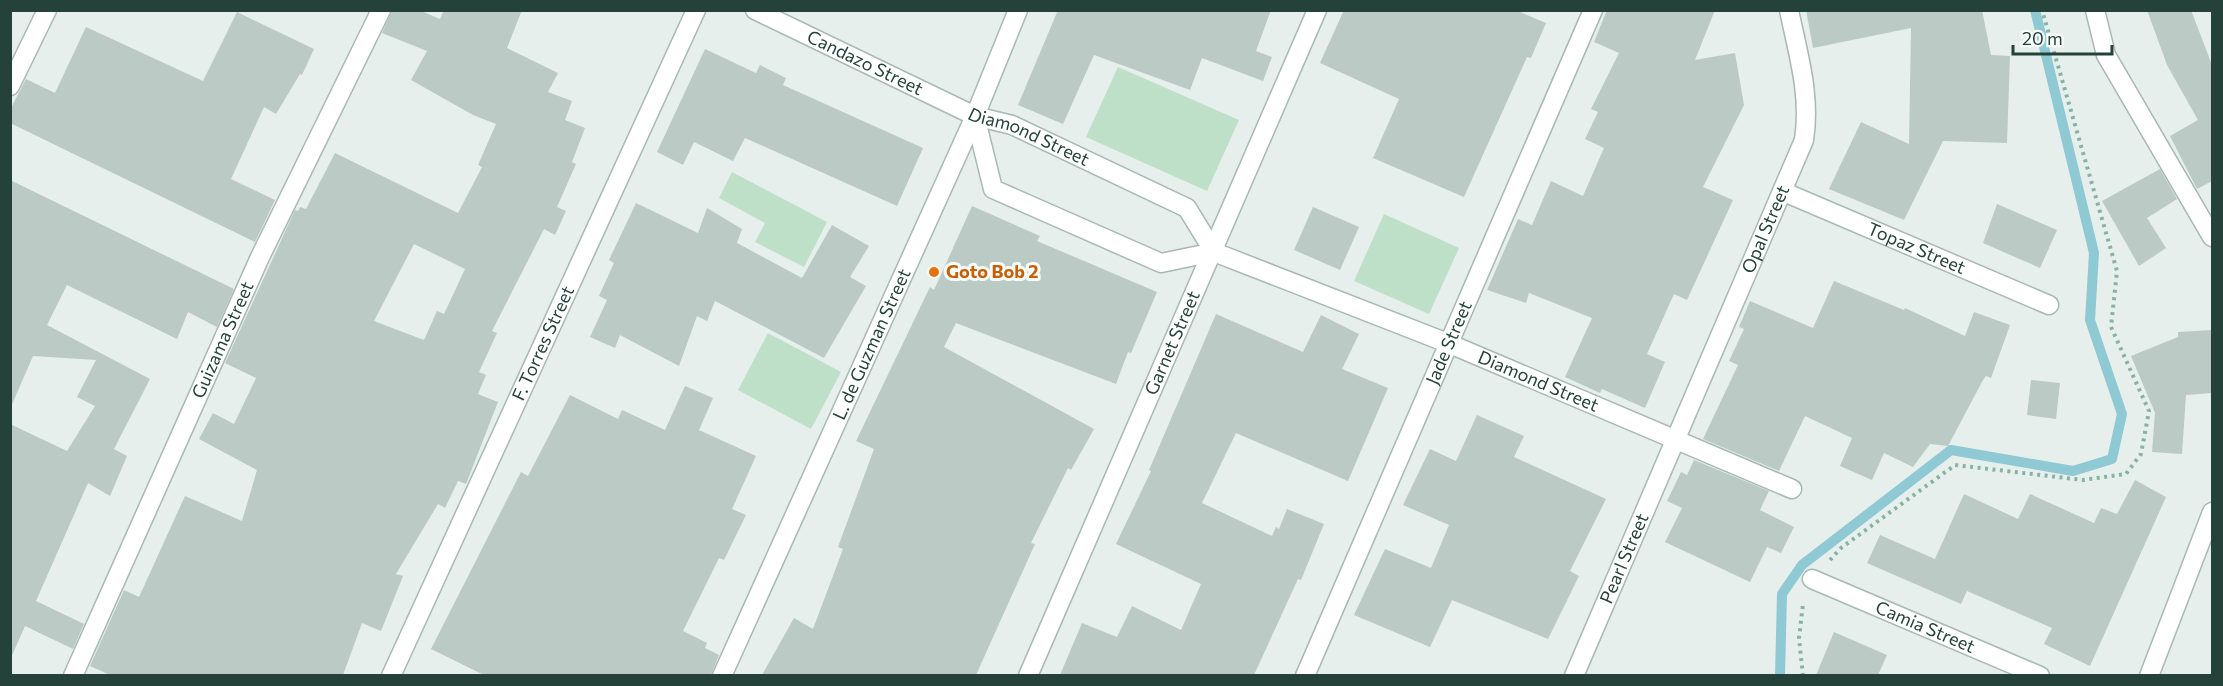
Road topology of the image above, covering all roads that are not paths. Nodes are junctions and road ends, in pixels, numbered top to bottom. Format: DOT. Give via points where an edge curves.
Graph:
graph roads {
  1 [pos="47,10"];
  2 [pos="381,10"];
  3 [pos="696,10"];
  4 [pos="755,10"];
  5 [pos="1018,10"];
  6 [pos="1317,10"];
  7 [pos="1593,10"];
  8 [pos="1789,10"];
  9 [pos="2095,10"];
  10 [pos="10,86"];
  11 [pos="975,116"];
  12 [pos="1784,192"];
  13 [pos="2212,237"];
  14 [pos="1214,252"];
  15 [pos="2049,305"];
  16 [pos="1450,344"];
  17 [pos="1674,441"];
  18 [pos="1792,489"];
  19 [pos="2212,512"];
  20 [pos="1812,579"];
  21 [pos="73,675"];
  22 [pos="391,675"];
  23 [pos="722,675"];
  24 [pos="1028,675"];
  25 [pos="1305,675"];
  26 [pos="1575,675"];
  27 [pos="2040,675"];
  28 [pos="2149,675"];
  1 -- 10 [label="street"];
  2 -- 21 [label="street, Guizama Street" via="260,257"];
  3 -- 22 [label="street, F. Torres Street"];
  4 -- 11 [label="street, Candazo Street"];
  5 -- 11 [label="street, L. de Guzman Street"];
  6 -- 14 [label="street, Garnet Street"];
  7 -- 16 [label="street, Jade Street"];
  8 -- 12 [label="street, Opal Street" via="1807,93 1808,116 1804,140"];
  9 -- 13 [label="street" via="2106,55"];
  11 -- 14 [label="street, Diamond Street" via="1012,125 1187,208"];
  11 -- 14 [label="street, Diamond Street" via="993,189 1161,263"];
  11 -- 23 [label="street, L. de Guzman Street"];
  12 -- 15 [label="street, Topaz Street"];
  12 -- 17 [label="street, Opal Street"];
  14 -- 16 [label="street, Diamond Street"];
  14 -- 24 [label="street, Garnet Street"];
  16 -- 17 [label="street, Diamond Street"];
  16 -- 25 [label="street, Jade Street"];
  17 -- 18 [label="street, Diamond Street"];
  17 -- 26 [label="street, Pearl Street"];
  19 -- 28 [label="street"];
  20 -- 27 [label="street, Camia Street"];
}
